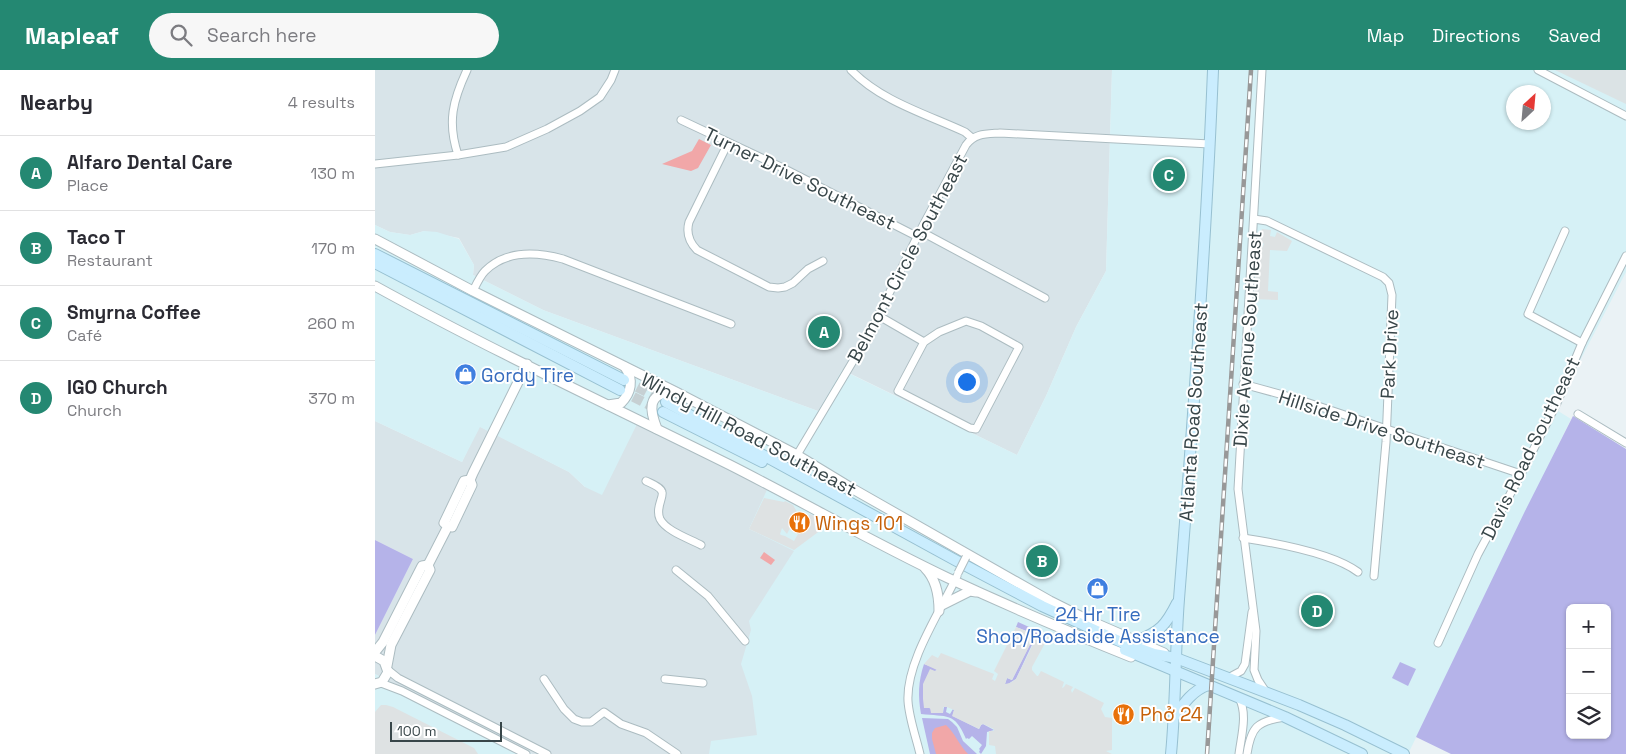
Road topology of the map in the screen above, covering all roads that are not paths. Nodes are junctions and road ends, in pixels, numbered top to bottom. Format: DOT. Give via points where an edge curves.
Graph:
graph roads {
  1 [pos="467,70"];
  2 [pos="615,70"];
  3 [pos="851,70"];
  4 [pos="1213,70"];
  5 [pos="1262,70"];
  6 [pos="1538,70"];
  7 [pos="1626,116"];
  8 [pos="681,120"];
  9 [pos="972,138"];
  10 [pos="728,143"];
  11 [pos="1210,144"];
  12 [pos="458,155"];
  13 [pos="375,164"];
  14 [pos="1254,219"];
  15 [pos="1565,231"];
  16 [pos="919,234"];
  17 [pos="375,239"];
  18 [pos="375,254"];
  19 [pos="1626,256"];
  20 [pos="823,261"];
  21 [pos="375,263"];
  22 [pos="375,286"];
  23 [pos="473,292"];
  24 [pos="1045,298"];
  25 [pos="879,316"];
  26 [pos="731,324"];
  27 [pos="924,342"];
  28 [pos="1582,343"];
  29 [pos="527,364"];
  30 [pos="625,367"];
  31 [pos="1243,384"];
  32 [pos="676,392"];
  33 [pos="608,405"];
  34 [pos="1579,414"];
  35 [pos="657,429"];
  36 [pos="1386,430"];
  37 [pos="1626,443"];
  38 [pos="797,455"];
  39 [pos="1521,474"];
  40 [pos="646,481"];
  41 [pos="1243,538"];
  42 [pos="701,545"];
  43 [pos="967,556"];
  44 [pos="919,563"];
  45 [pos="427,565"];
  46 [pos="676,570"];
  47 [pos="1359,572"];
  48 [pos="1374,576"];
  49 [pos="956,577"];
  50 [pos="980,592"];
  51 [pos="1179,597"];
  52 [pos="1253,607"];
  53 [pos="941,608"];
  54 [pos="745,641"];
  55 [pos="1136,641"];
  56 [pos="1438,643"];
  57 [pos="375,652"];
  58 [pos="375,656"];
  59 [pos="1176,658"];
  60 [pos="387,668"];
  61 [pos="1176,672"];
  62 [pos="1228,678"];
  63 [pos="544,679"];
  64 [pos="665,679"];
  65 [pos="703,682"];
  66 [pos="377,684"];
  67 [pos="1208,685"];
  68 [pos="1267,693"];
  69 [pos="1239,698"];
  70 [pos="1175,717"];
  71 [pos="1285,717"];
  72 [pos="526,754"];
  73 [pos="547,754"];
  74 [pos="677,754"];
  75 [pos="920,754"];
  76 [pos="1171,754"];
  77 [pos="1239,754"];
  78 [pos="1247,754"];
  79 [pos="1362,754"];
  80 [pos="1404,754"];
  1 -- 12 [label="street" via="452,116"];
  2 -- 12 [label="street" via="600,97 555,125 506,147"];
  3 -- 9 [label="street" via="885,96"];
  4 -- 11 [label="main road, Atlanta Road Southeast"];
  5 -- 14 [label="street, Dixie Avenue Southeast"];
  6 -- 7 [label="street"];
  8 -- 10 [label="street, Turner Drive Southeast"];
  9 -- 11 [label="street, Belmont Circle Southeast" via="1000,134"];
  9 -- 16 [label="street, Belmont Circle Southeast"];
  10 -- 16 [label="street, Turner Drive Southeast"];
  10 -- 20 [label="street" via="689,222 691,244 769,287 785,287"];
  11 -- 51 [label="main road, Atlanta Road Southeast"];
  12 -- 13 [label="street"];
  14 -- 31 [label="street, Dixie Avenue Southeast"];
  14 -- 36 [label="street, Park Drive" via="1267,221 1383,277 1389,283 1392,295"];
  15 -- 28 [label="street" via="1528,314"];
  16 -- 24 [label="street, Turner Drive Southeast"];
  16 -- 25 [label="street, Belmont Circle Southeast"];
  17 -- 23 [label="street, Windy Hill Road Southeast"];
  18 -- 21 [label="main road, Windy Hill Road Southeast" via="622,385"];
  19 -- 28 [label="street, Davis Road Southeast"];
  22 -- 29 [label="street, Windy Hill Road Southeast"];
  23 -- 26 [label="street" via="483,272 492,265 514,256 536,253 563,259"];
  23 -- 30 [label="street, Windy Hill Road Southeast"];
  25 -- 27 [label="street"];
  25 -- 38 [label="street, Belmont Circle Southeast"];
  27 -- 27 [label="street" via="898,391 976,429 1019,347 966,321"];
  28 -- 39 [label="street, Davis Road Southeast" via="1557,403"];
  29 -- 33 [label="street, Windy Hill Road Southeast"];
  29 -- 45 [label="street" via="469,480 464,481 444,523 448,526"];
  30 -- 32 [label="street, Windy Hill Road Southeast"];
  30 -- 33 [label="street" via="631,379 628,394 621,404"];
  31 -- 36 [label="street, Hillside Drive Southeast"];
  31 -- 41 [label="street, Dixie Avenue Southeast" via="1237,489"];
  32 -- 35 [label="street" via="663,392 653,401 651,413"];
  32 -- 38 [label="street, Windy Hill Road Southeast"];
  33 -- 35 [label="street, Windy Hill Road Southeast"];
  34 -- 37 [label="street"];
  35 -- 44 [label="street, Windy Hill Road Southeast"];
  36 -- 39 [label="street, Hillside Drive Southeast"];
  36 -- 48 [label="street, Park Drive"];
  38 -- 43 [label="street, Windy Hill Road Southeast"];
  39 -- 56 [label="street, Davis Road Southeast" via="1478,554"];
  40 -- 42 [label="street" via="663,494 658,507 662,522"];
  41 -- 47 [label="street" via="1315,554 1349,565"];
  41 -- 52 [label="street, Dixie Avenue Southeast"];
  43 -- 49 [label="street, bridge"];
  43 -- 55 [label="street, Windy Hill Road Southeast" via="1058,605"];
  44 -- 49 [label="street, Windy Hill Road Southeast"];
  44 -- 53 [label="street" via="934,581"];
  45 -- 57 [label="street" via="422,566"];
  45 -- 60 [label="street" via="430,570 391,645"];
  46 -- 54 [label="street" via="708,596"];
  49 -- 50 [label="street, Windy Hill Road Southeast"];
  49 -- 53 [label="street"];
  50 -- 53 [label="street" via="970,591"];
  50 -- 61 [label="street, Windy Hill Road Southeast" via="1150,665"];
  51 -- 55 [label="main road" via="1161,628 1155,634"];
  51 -- 59 [label="main road, Atlanta Road Southeast"];
  52 -- 62 [label="street, Dixie Avenue Southeast" via="1245,664 1241,671"];
  52 -- 68 [label="street, Dixie Avenue Southeast" via="1256,631 1254,670"];
  53 -- 75 [label="street" via="909,681 908,704"];
  55 -- 59 [label="street, Windy Hill Road Southeast"];
  58 -- 60 [label="street" via="384,661"];
  59 -- 61 [label="main road, Atlanta Road Southeast"];
  59 -- 61 [label="main road, Windy Hill Road Southeast" via="1121,642 1043,606 665,407 1042,613"];
  59 -- 62 [label="main road, Windy Hill Road Southeast"];
  60 -- 66 [label="street" via="386,677"];
  60 -- 73 [label="street" via="399,678"];
  61 -- 67 [label="main road, Windy Hill Road Southeast"];
  61 -- 70 [label="main road, Atlanta Road Southeast"];
  62 -- 68 [label="main road, Windy Hill Road Southeast"];
  63 -- 74 [label="street" via="574,719 591,722 604,712 621,724 646,733"];
  64 -- 65 [label="street"];
  66 -- 72 [label="street" via="402,691"];
  67 -- 69 [label="main road, Windy Hill Road Southeast"];
  67 -- 70 [label="main road" via="1189,696"];
  68 -- 80 [label="main road, Windy Hill Road Southeast"];
  69 -- 71 [label="main road, Windy Hill Road Southeast"];
  69 -- 77 [label="street" via="1244,712"];
  70 -- 76 [label="main road, Atlanta Road Southeast"];
  71 -- 78 [label="street" via="1266,721 1256,728 1249,740"];
  71 -- 79 [label="main road, Windy Hill Road Southeast"];
}
